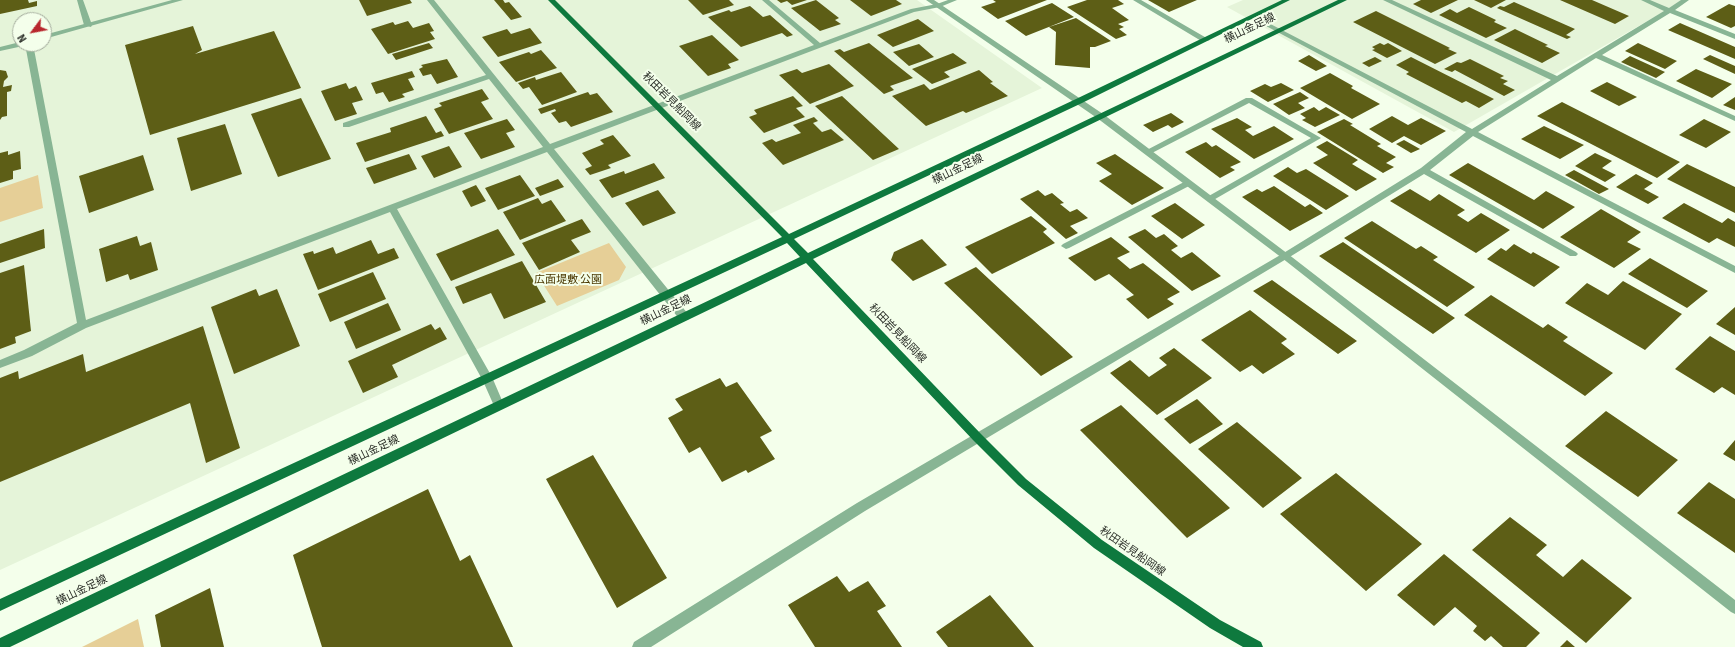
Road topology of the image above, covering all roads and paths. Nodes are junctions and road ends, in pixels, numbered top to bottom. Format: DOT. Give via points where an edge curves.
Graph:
graph roads {
  1 [pos="80,0"];
  2 [pos="180,0"];
  3 [pos="430,0"];
  4 [pos="551,0"];
  5 [pos="765,0"];
  6 [pos="929,0"];
  7 [pos="954,0"];
  8 [pos="1136,0"];
  9 [pos="1287,0"];
  10 [pos="1344,0"];
  11 [pos="1386,0"];
  12 [pos="1644,0"];
  13 [pos="1686,0"];
  14 [pos="938,6"];
  15 [pos="1669,10"];
  16 [pos="1253,17"];
  17 [pos="88,25"];
  18 [pos="1279,30"];
  19 [pos="52,35"];
  20 [pos="1735,36"];
  21 [pos="1206,40"];
  22 [pos="12,46"];
  23 [pos="820,46"];
  24 [pos="0,49"];
  25 [pos="31,52"];
  26 [pos="1597,56"];
  27 [pos="491,76"];
  28 [pos="1556,79"];
  29 [pos="1080,101"];
  30 [pos="658,107"];
  31 [pos="1100,116"];
  32 [pos="1735,120"];
  33 [pos="346,125"];
  34 [pos="1472,132"];
  35 [pos="548,149"];
  36 [pos="1147,152"];
  37 [pos="1424,170"];
  38 [pos="1188,183"];
  39 [pos="1210,199"];
  40 [pos="392,208"];
  41 [pos="788,238"];
  42 [pos="1066,246"];
  43 [pos="1573,254"];
  44 [pos="1285,256"];
  45 [pos="806,258"];
  46 [pos="1735,270"];
  47 [pos="667,296"];
  48 [pos="684,317"];
  49 [pos="82,325"];
  50 [pos="0,364"];
  51 [pos="488,380"];
  52 [pos="499,405"];
  53 [pos="977,437"];
  54 [pos="0,605"];
  55 [pos="1735,608"];
  56 [pos="0,645"];
  57 [pos="639,647"];
  58 [pos="1256,647"];
  1 -- 17 [label="street"];
  2 -- 17 [label="street"];
  3 -- 27 [label="street"];
  4 -- 30 [label="main road, 秋田岩見船岡線"];
  5 -- 23 [label="street"];
  6 -- 14 [label="street"];
  7 -- 14 [label="street"];
  8 -- 21 [label="street"];
  9 -- 16 [label="main road, 横山金足線"];
  10 -- 18 [label="main road, 横山金足線"];
  11 -- 28 [label="street"];
  12 -- 15 [label="street"];
  13 -- 15 [label="street"];
  14 -- 23 [label="street" via="913,10"];
  14 -- 29 [label="street"];
  15 -- 20 [label="street"];
  15 -- 26 [label="street"];
  16 -- 18 [label="street"];
  16 -- 21 [label="main road, 横山金足線"];
  17 -- 19 [label="street"];
  18 -- 31 [label="main road, 横山金足線"];
  18 -- 34 [label="street"];
  21 -- 29 [label="main road, 横山金足線"];
  22 -- 24 [label="street"];
  23 -- 30 [label="street"];
  25 -- 49 [label="street"];
  26 -- 28 [label="street"];
  26 -- 32 [label="street"];
  27 -- 33 [label="street"];
  27 -- 35 [label="street"];
  28 -- 34 [label="street"];
  29 -- 31 [label="street"];
  29 -- 41 [label="main road, 横山金足線"];
  30 -- 35 [label="street"];
  30 -- 41 [label="main road, 秋田岩見船岡線"];
  31 -- 36 [label="street"];
  31 -- 45 [label="main road, 横山金足線"];
  34 -- 37 [label="street"];
  34 -- 46 [label="street"];
  35 -- 40 [label="street"];
  35 -- 47 [label="street"];
  36 -- 38 [label="street"];
  36 -- 39 [label="street" via="1249,100 1317,138"];
  37 -- 43 [label="street"];
  37 -- 44 [label="street"];
  38 -- 39 [label="street"];
  38 -- 42 [label="street"];
  39 -- 44 [label="street"];
  40 -- 49 [label="street"];
  40 -- 51 [label="street"];
  41 -- 45 [label="main road, 秋田岩見船岡線"];
  41 -- 47 [label="main road, 横山金足線"];
  44 -- 53 [label="street"];
  44 -- 55 [label="street"];
  45 -- 48 [label="main road, 横山金足線"];
  45 -- 53 [label="main road, 秋田岩見船岡線"];
  47 -- 48 [label="street"];
  47 -- 51 [label="main road, 横山金足線"];
  48 -- 52 [label="main road, 横山金足線"];
  49 -- 50 [label="street" via="28,353"];
  51 -- 52 [label="street"];
  51 -- 54 [label="main road, 横山金足線"];
  52 -- 56 [label="main road, 横山金足線"];
  53 -- 57 [label="street"];
  53 -- 58 [label="main road, 秋田岩見船岡線" via="1022,482 1098,544 1209,620"];
}
